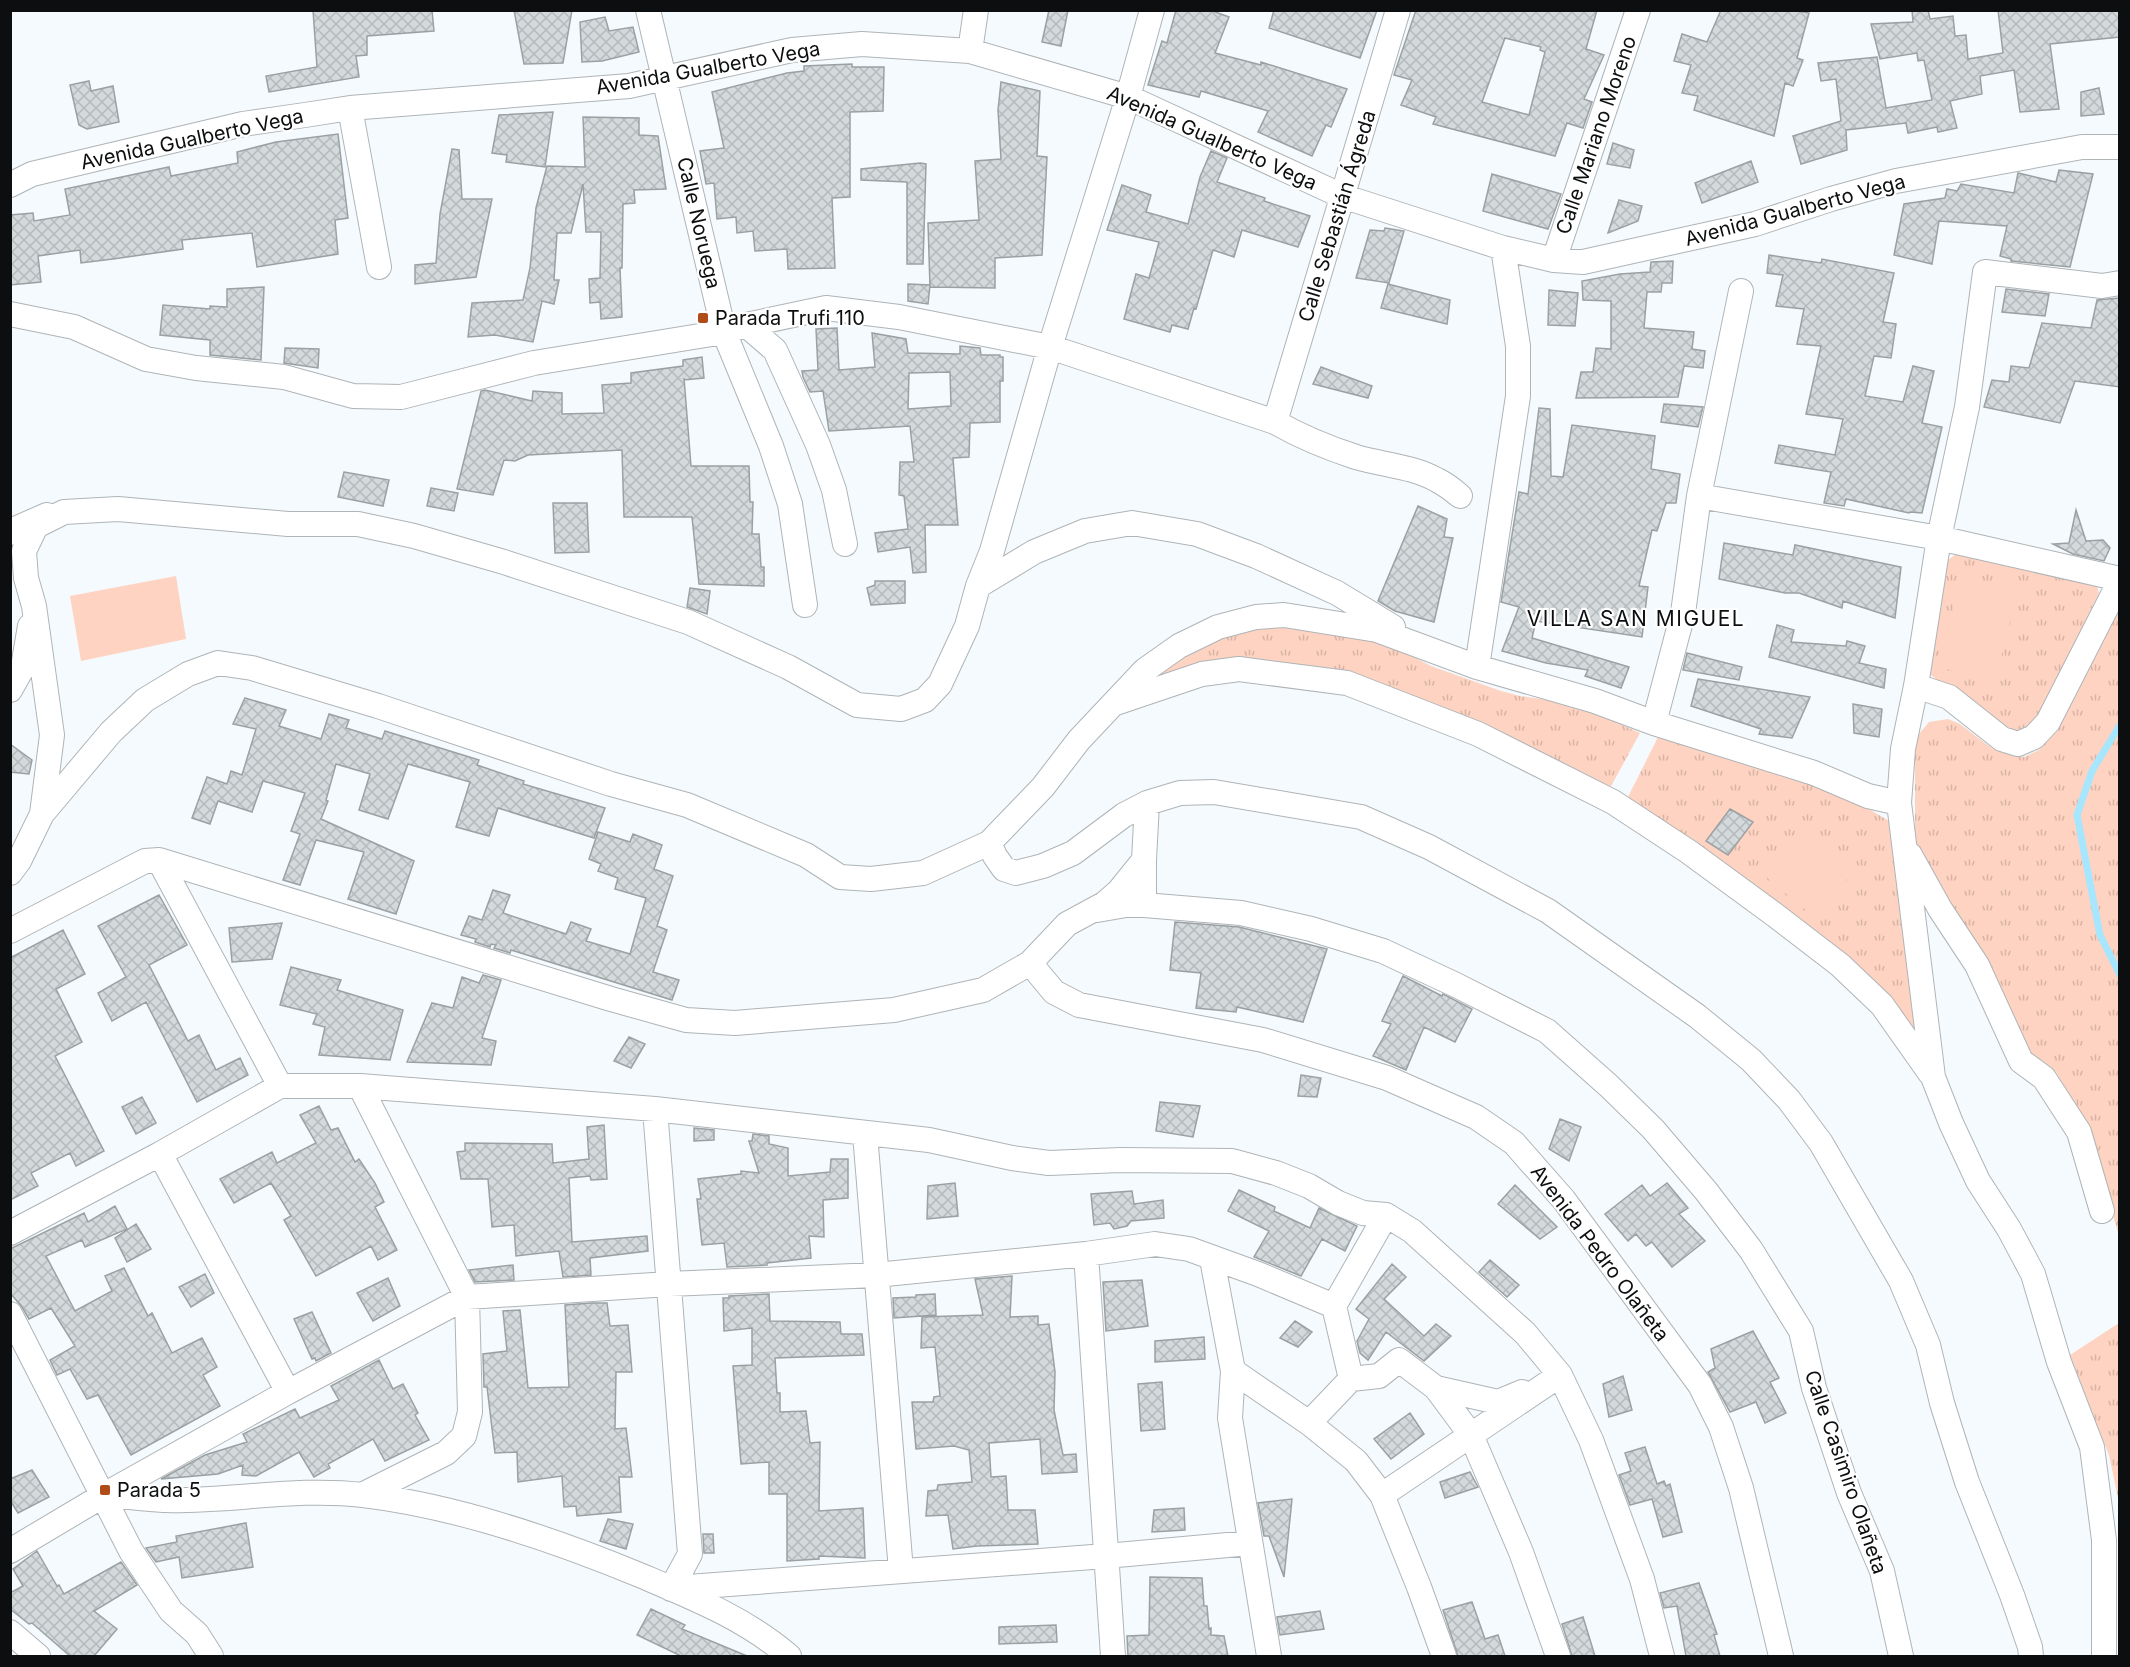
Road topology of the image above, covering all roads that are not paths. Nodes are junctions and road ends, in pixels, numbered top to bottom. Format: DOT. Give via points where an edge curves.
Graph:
graph roads {
  1 [pos="648,10"];
  2 [pos="976,10"];
  3 [pos="1152,10"];
  4 [pos="1398,10"];
  5 [pos="1638,10"];
  6 [pos="970,51"];
  7 [pos="665,77"];
  8 [pos="1128,97"];
  9 [pos="350,108"];
  10 [pos="2120,147"];
  11 [pos="10,185"];
  12 [pos="1342,196"];
  13 [pos="1503,248"];
  14 [pos="1554,260"];
  15 [pos="379,267"];
  16 [pos="2120,283"];
  17 [pos="1741,291"];
  18 [pos="10,314"];
  19 [pos="735,329"];
  20 [pos="1050,347"];
  21 [pos="1275,422"];
  22 [pos="1460,496"];
  23 [pos="1699,496"];
  24 [pos="64,512"];
  25 [pos="10,533"];
  26 [pos="1939,538"];
  27 [pos="845,544"];
  28 [pos="2120,580"];
  29 [pos="978,586"];
  30 [pos="805,605"];
  31 [pos="34,606"];
  32 [pos="1437,653"];
  33 [pos="1477,667"];
  34 [pos="1916,686"];
  35 [pos="10,690"];
  36 [pos="1112,704"];
  37 [pos="1654,723"];
  38 [pos="1899,802"];
  39 [pos="1147,803"];
  40 [pos="42,814"];
  41 [pos="989,843"];
  42 [pos="1905,848"];
  43 [pos="159,860"];
  44 [pos="1144,860"];
  45 [pos="10,873"];
  46 [pos="1144,905"];
  47 [pos="1094,910"];
  48 [pos="10,931"];
  49 [pos="1030,963"];
  50 [pos="1933,1077"];
  51 [pos="280,1086"];
  52 [pos="360,1086"];
  53 [pos="655,1109"];
  54 [pos="865,1134"];
  55 [pos="160,1154"];
  56 [pos="2102,1211"];
  57 [pos="1386,1215"];
  58 [pos="13,1227"];
  59 [pos="1086,1254"];
  60 [pos="1212,1259"];
  61 [pos="876,1275"];
  62 [pos="669,1284"];
  63 [pos="467,1298"];
  64 [pos="1334,1306"];
  65 [pos="10,1314"];
  66 [pos="1233,1371"];
  67 [pos="1560,1375"];
  68 [pos="1351,1379"];
  69 [pos="1436,1388"];
  70 [pos="288,1392"];
  71 [pos="1309,1423"];
  72 [pos="1471,1435"];
  73 [pos="104,1495"];
  74 [pos="362,1495"];
  75 [pos="1382,1495"];
  76 [pos="1250,1543"];
  77 [pos="10,1551"];
  78 [pos="1106,1556"];
  79 [pos="901,1570"];
  80 [pos="671,1588"];
  81 [pos="10,1632"];
  82 [pos="38,1656"];
  83 [pos="211,1656"];
  84 [pos="789,1656"];
  85 [pos="1113,1656"];
  86 [pos="1269,1656"];
  87 [pos="1444,1656"];
  88 [pos="1558,1656"];
  89 [pos="1662,1656"];
  90 [pos="1781,1656"];
  91 [pos="1901,1656"];
  92 [pos="2031,1656"];
  93 [pos="2104,1656"];
  1 -- 7 [label="street, Calle Noruega"];
  2 -- 6 [label="street"];
  3 -- 8 [label="street"];
  4 -- 12 [label="street, Calle Sebastián Ágreda"];
  5 -- 14 [label="street, Calle Mariano Moreno"];
  6 -- 7 [label="street, Avenida Gualberto Vega" via="862,44 792,50"];
  6 -- 8 [label="street, Avenida Gualberto Vega"];
  7 -- 9 [label="street, Avenida Gualberto Vega" via="629,86"];
  7 -- 19 [label="street, Calle Noruega"];
  8 -- 12 [label="street, Avenida Gualberto Vega"];
  8 -- 20 [label="street"];
  9 -- 11 [label="street, Avenida Gualberto Vega" via="243,124 32,174"];
  9 -- 15 [label="street"];
  10 -- 14 [label="street, Avenida Gualberto Vega" via="2082,147 1896,181 1755,224 1583,262"];
  12 -- 13 [label="street, Avenida Gualberto Vega"];
  12 -- 21 [label="street, Calle Sebastián Ágreda"];
  13 -- 14 [label="street, Avenida Gualberto Vega"];
  13 -- 33 [label="street" via="1514,306 1518,396"];
  16 -- 26 [label="street" via="2102,286 1985,272 1967,407"];
  17 -- 23 [label="street"];
  18 -- 19 [label="street" via="74,327 146,359 284,377 353,396 401,397 534,363"];
  19 -- 20 [label="street" via="826,308 899,317"];
  19 -- 27 [label="street" via="775,350 818,444 834,490"];
  19 -- 30 [label="street, Calle Noruega" via="790,504"];
  20 -- 21 [label="street"];
  20 -- 29 [label="street" via="993,551"];
  21 -- 22 [label="street" via="1317,443 1436,479"];
  23 -- 26 [label="street"];
  23 -- 37 [label="street" via="1683,613"];
  24 -- 25 [label="street" via="42,516"];
  24 -- 29 [label="street" via="118,509 288,524 358,524 414,536 688,622 788,667 857,705 901,709 925,700 940,684 967,626"];
  24 -- 31 [label="street" via="36,526 24,551"];
  26 -- 28 [label="street"];
  26 -- 34 [label="street"];
  28 -- 34 [label="street" via="2048,722 2034,736 2018,744 2002,739 1949,697"];
  29 -- 32 [label="street" via="1034,552 1085,531 1132,523 1197,534 1257,556 1337,593"];
  31 -- 35 [label="street" via="23,667"];
  31 -- 40 [label="street" via="52,735"];
  32 -- 33 [label="street"];
  32 -- 36 [label="street" via="1377,630 1284,615 1256,617 1218,627 1179,646 1145,670"];
  33 -- 37 [label="street" via="1595,700"];
  34 -- 38 [label="street"];
  36 -- 41 [label="street" via="1043,787"];
  36 -- 50 [label="street" via="1202,674 1239,669 1347,683 1478,734 1613,801 1775,915 1840,965 1882,1005"];
  37 -- 38 [label="street" via="1814,773 1868,796"];
  38 -- 42 [label="street"];
  39 -- 41 [label="street" via="1124,815 1073,854 1016,873 1005,869"];
  39 -- 44 [label="street"];
  39 -- 92 [label="street" via="1180,793 1214,792 1361,817 1439,852 1548,911 1697,1016 1751,1060 1789,1100 1821,1143 1901,1281 1928,1345 1967,1482 2012,1595"];
  40 -- 41 [label="street" via="111,732 145,700 188,674 218,663 252,668 378,706 687,806 806,855 840,877 871,879 923,873"];
  40 -- 45 [label="street"];
  42 -- 50 [label="street"];
  42 -- 56 [label="street" via="1977,965 2021,1061 2044,1078 2079,1132"];
  43 -- 48 [label="street" via="146,861"];
  43 -- 49 [label="street" via="686,1020 735,1023 894,1010 983,990"];
  43 -- 51 [label="street"];
  44 -- 46 [label="street"];
  44 -- 47 [label="street" via="1119,891"];
  46 -- 47 [label="street, Calle Casimiro Olañeta"];
  46 -- 91 [label="street, Calle Casimiro Olañeta" via="1241,914 1311,929 1383,951 1547,1031 1646,1122 1738,1233 1801,1331 1814,1388 1849,1493 1882,1571"];
  47 -- 49 [label="street" via="1067,924"];
  49 -- 90 [label="street, Avenida Pedro Olañeta" via="1053,992 1079,1005 1263,1041 1387,1078 1476,1117 1514,1143 1564,1200 1700,1385 1711,1406 1741,1488"];
  50 -- 93 [label="street" via="1978,1181 2033,1274 2059,1362 2092,1447 2104,1540"];
  51 -- 52 [label="street"];
  51 -- 55 [label="street"];
  52 -- 53 [label="street"];
  52 -- 63 [label="street"];
  53 -- 54 [label="street"];
  53 -- 62 [label="street"];
  54 -- 57 [label="street" via="929,1140 1049,1163 1232,1161 1309,1186 1363,1213"];
  54 -- 61 [label="street"];
  55 -- 58 [label="street"];
  55 -- 70 [label="street"];
  57 -- 64 [label="street"];
  57 -- 67 [label="street" via="1412,1231 1525,1333"];
  59 -- 60 [label="street" via="1155,1244 1188,1249"];
  59 -- 61 [label="street"];
  59 -- 78 [label="street"];
  60 -- 64 [label="street"];
  60 -- 66 [label="street"];
  61 -- 62 [label="street"];
  61 -- 79 [label="street"];
  62 -- 63 [label="street"];
  62 -- 80 [label="street" via="690,1554"];
  63 -- 70 [label="street"];
  63 -- 74 [label="street" via="470,1412 465,1436 446,1453"];
  64 -- 68 [label="street"];
  65 -- 73 [label="street"];
  66 -- 71 [label="street"];
  66 -- 76 [label="street" via="1230,1418"];
  67 -- 69 [label="street" via="1498,1402"];
  67 -- 72 [label="street"];
  67 -- 89 [label="street" via="1591,1440 1642,1579"];
  68 -- 69 [label="street" via="1379,1376 1399,1360"];
  68 -- 71 [label="street"];
  69 -- 72 [label="street"];
  70 -- 73 [label="street"];
  71 -- 75 [label="street" via="1356,1461"];
  72 -- 75 [label="street"];
  72 -- 88 [label="street" via="1521,1552"];
  73 -- 74 [label="street" via="164,1500 316,1492"];
  73 -- 77 [label="street"];
  73 -- 83 [label="street" via="131,1551 171,1611 197,1635"];
  74 -- 80 [label="street" via="447,1510 584,1553"];
  75 -- 87 [label="street"];
  76 -- 78 [label="street"];
  76 -- 86 [label="street"];
  78 -- 79 [label="street"];
  78 -- 85 [label="street"];
  79 -- 80 [label="street"];
  80 -- 84 [label="street" via="734,1617"];
  81 -- 82 [label="street"];
}
